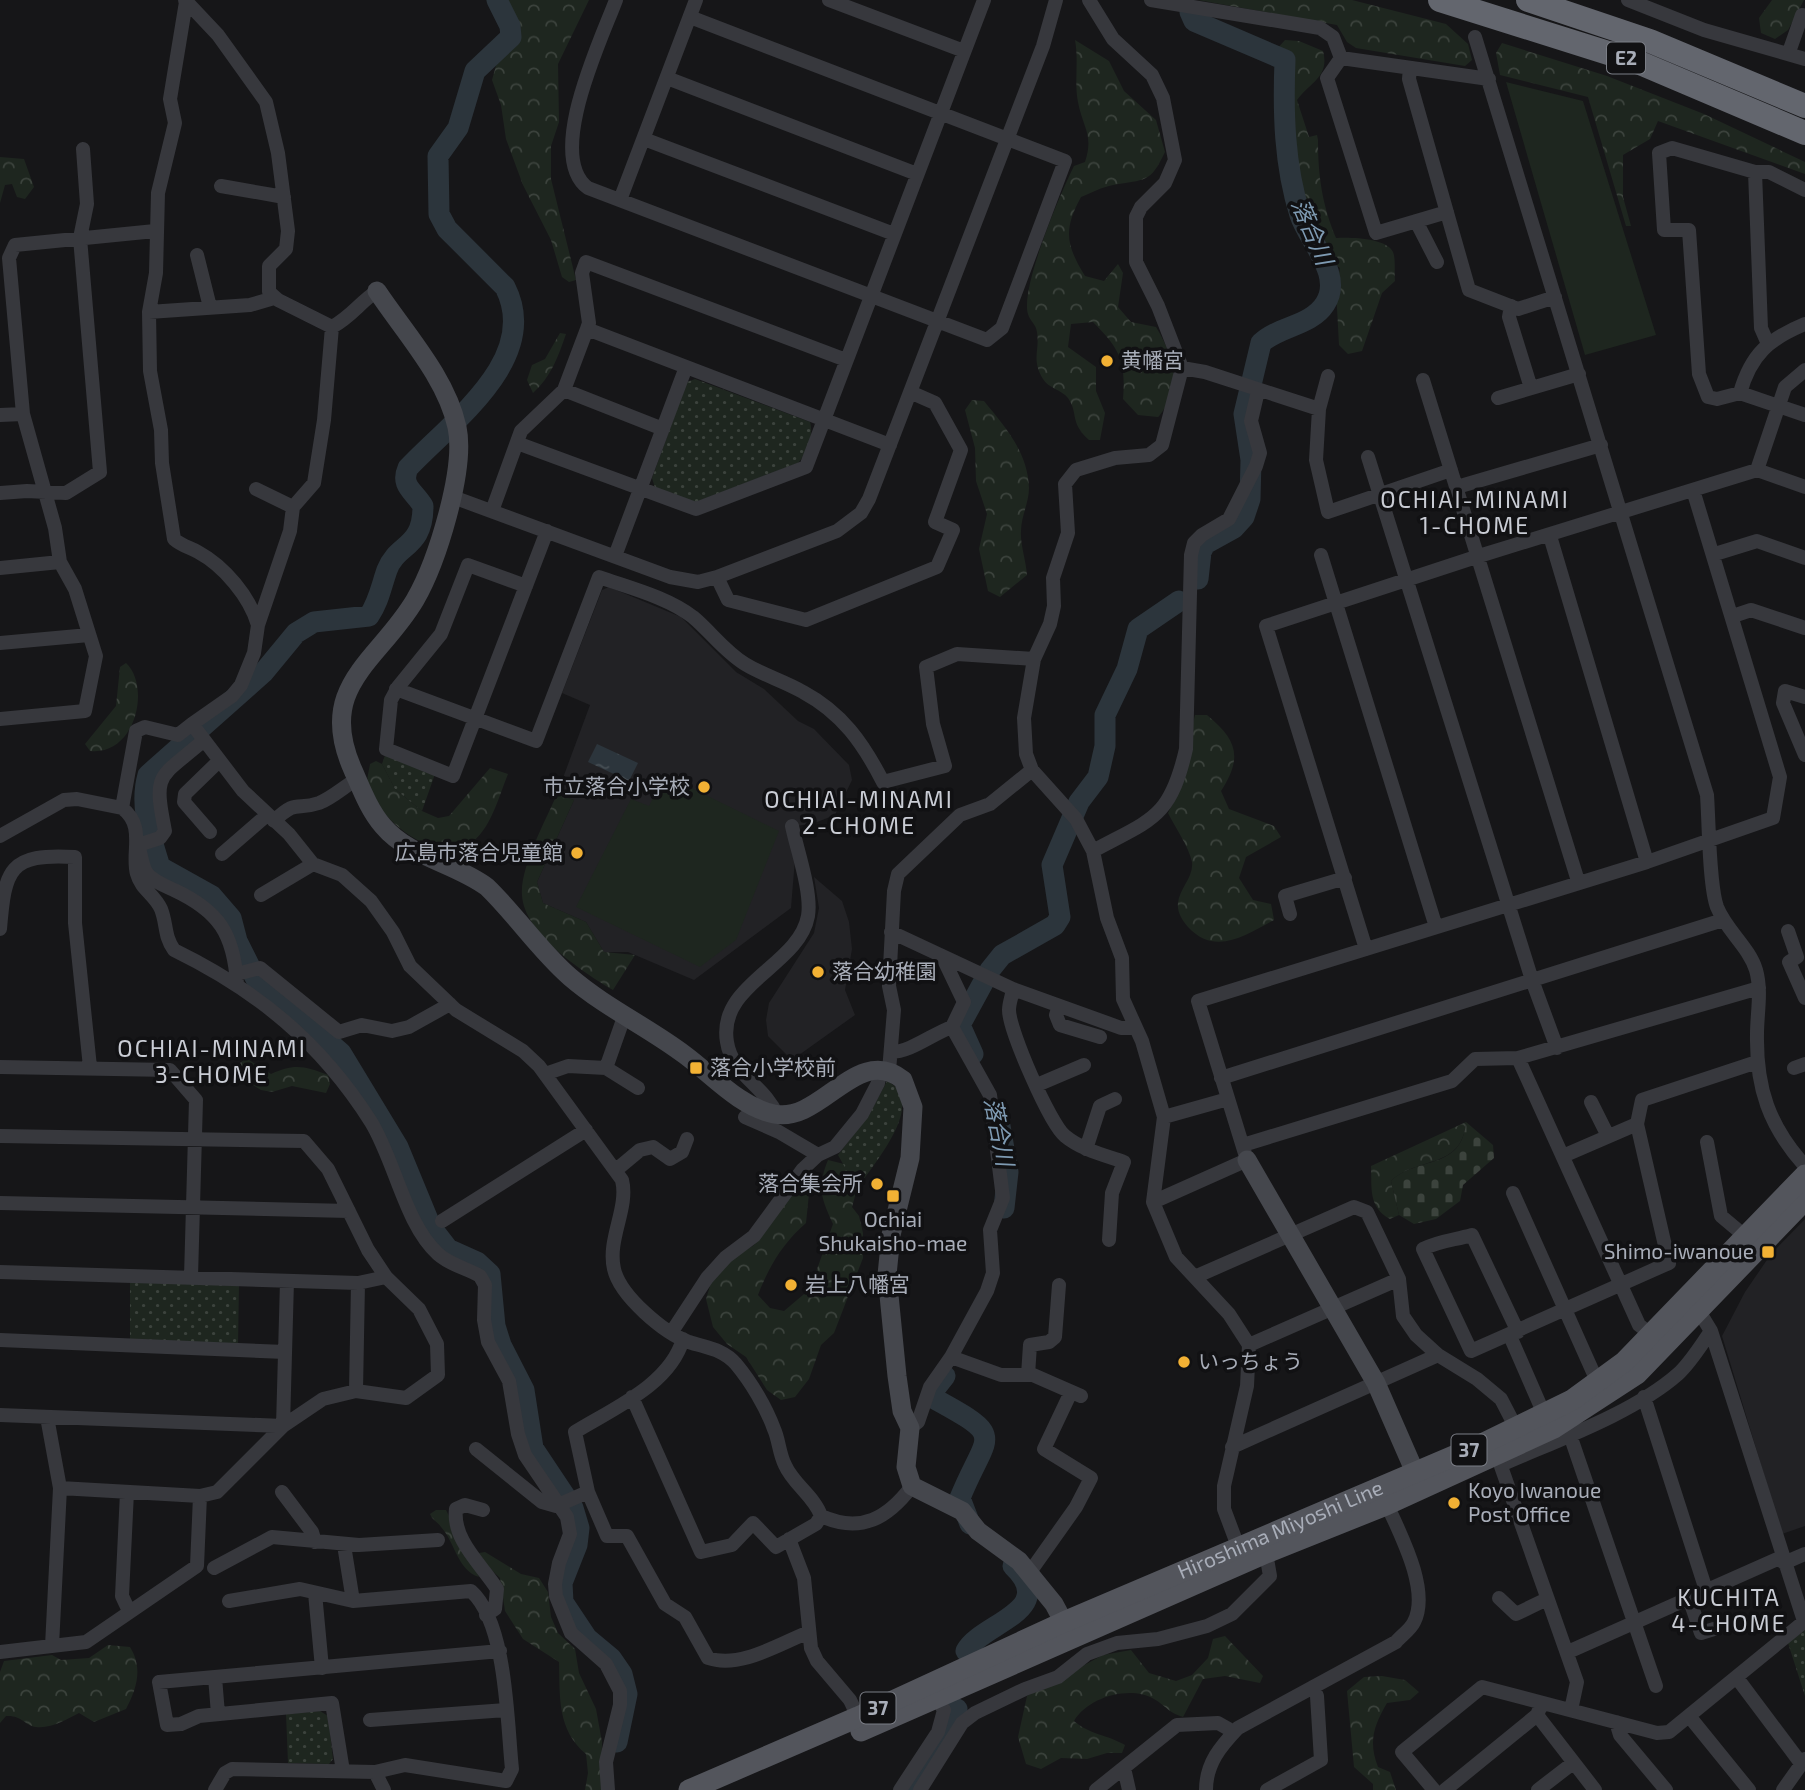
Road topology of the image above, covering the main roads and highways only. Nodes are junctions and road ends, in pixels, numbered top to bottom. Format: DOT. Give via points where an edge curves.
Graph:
graph roads {
  1 [pos="1440,0"];
  2 [pos="1528,0"];
  3 [pos="1805,106"];
  4 [pos="1805,133"];
  5 [pos="1805,1175"];
  6 [pos="1805,1200"];
  7 [pos="1695,1303"];
  8 [pos="1419,1480"];
  9 [pos="1383,1496"];
  10 [pos="1069,1631"];
  11 [pos="933,1692"];
  12 [pos="689,1790"];
  13 [pos="723,1790"];
  1 -- 4 [label="highway, E2" via="1640,63"];
  2 -- 3 [label="highway, E2" via="1650,41"];
  5 -- 7 [label="main road, Hiroshima Miyoshi Line / 37" via="1746,1237"];
  6 -- 7 [label="main road, Hiroshima Miyoshi Line / 37"];
  7 -- 8 [label="main road, Hiroshima Miyoshi Line / 37" via="1572,1399"];
  7 -- 8 [label="main road, Hiroshima Miyoshi Line / 37" via="1637,1374 1554,1428 1499,1460"];
  8 -- 9 [label="main road, Hiroshima Miyoshi Line / 37"];
  9 -- 10 [label="main road, Hiroshima Miyoshi Line / 37" via="1266,1553"];
  9 -- 10 [label="main road, Hiroshima Miyoshi Line / 37" via="1239,1549"];
  10 -- 11 [label="main road, Hiroshima Miyoshi Line / 37"];
  11 -- 12 [label="main road, Hiroshima Miyoshi Line / 37" via="858,1717"];
  11 -- 13 [label="main road, Hiroshima Miyoshi Line / 37"];
}
